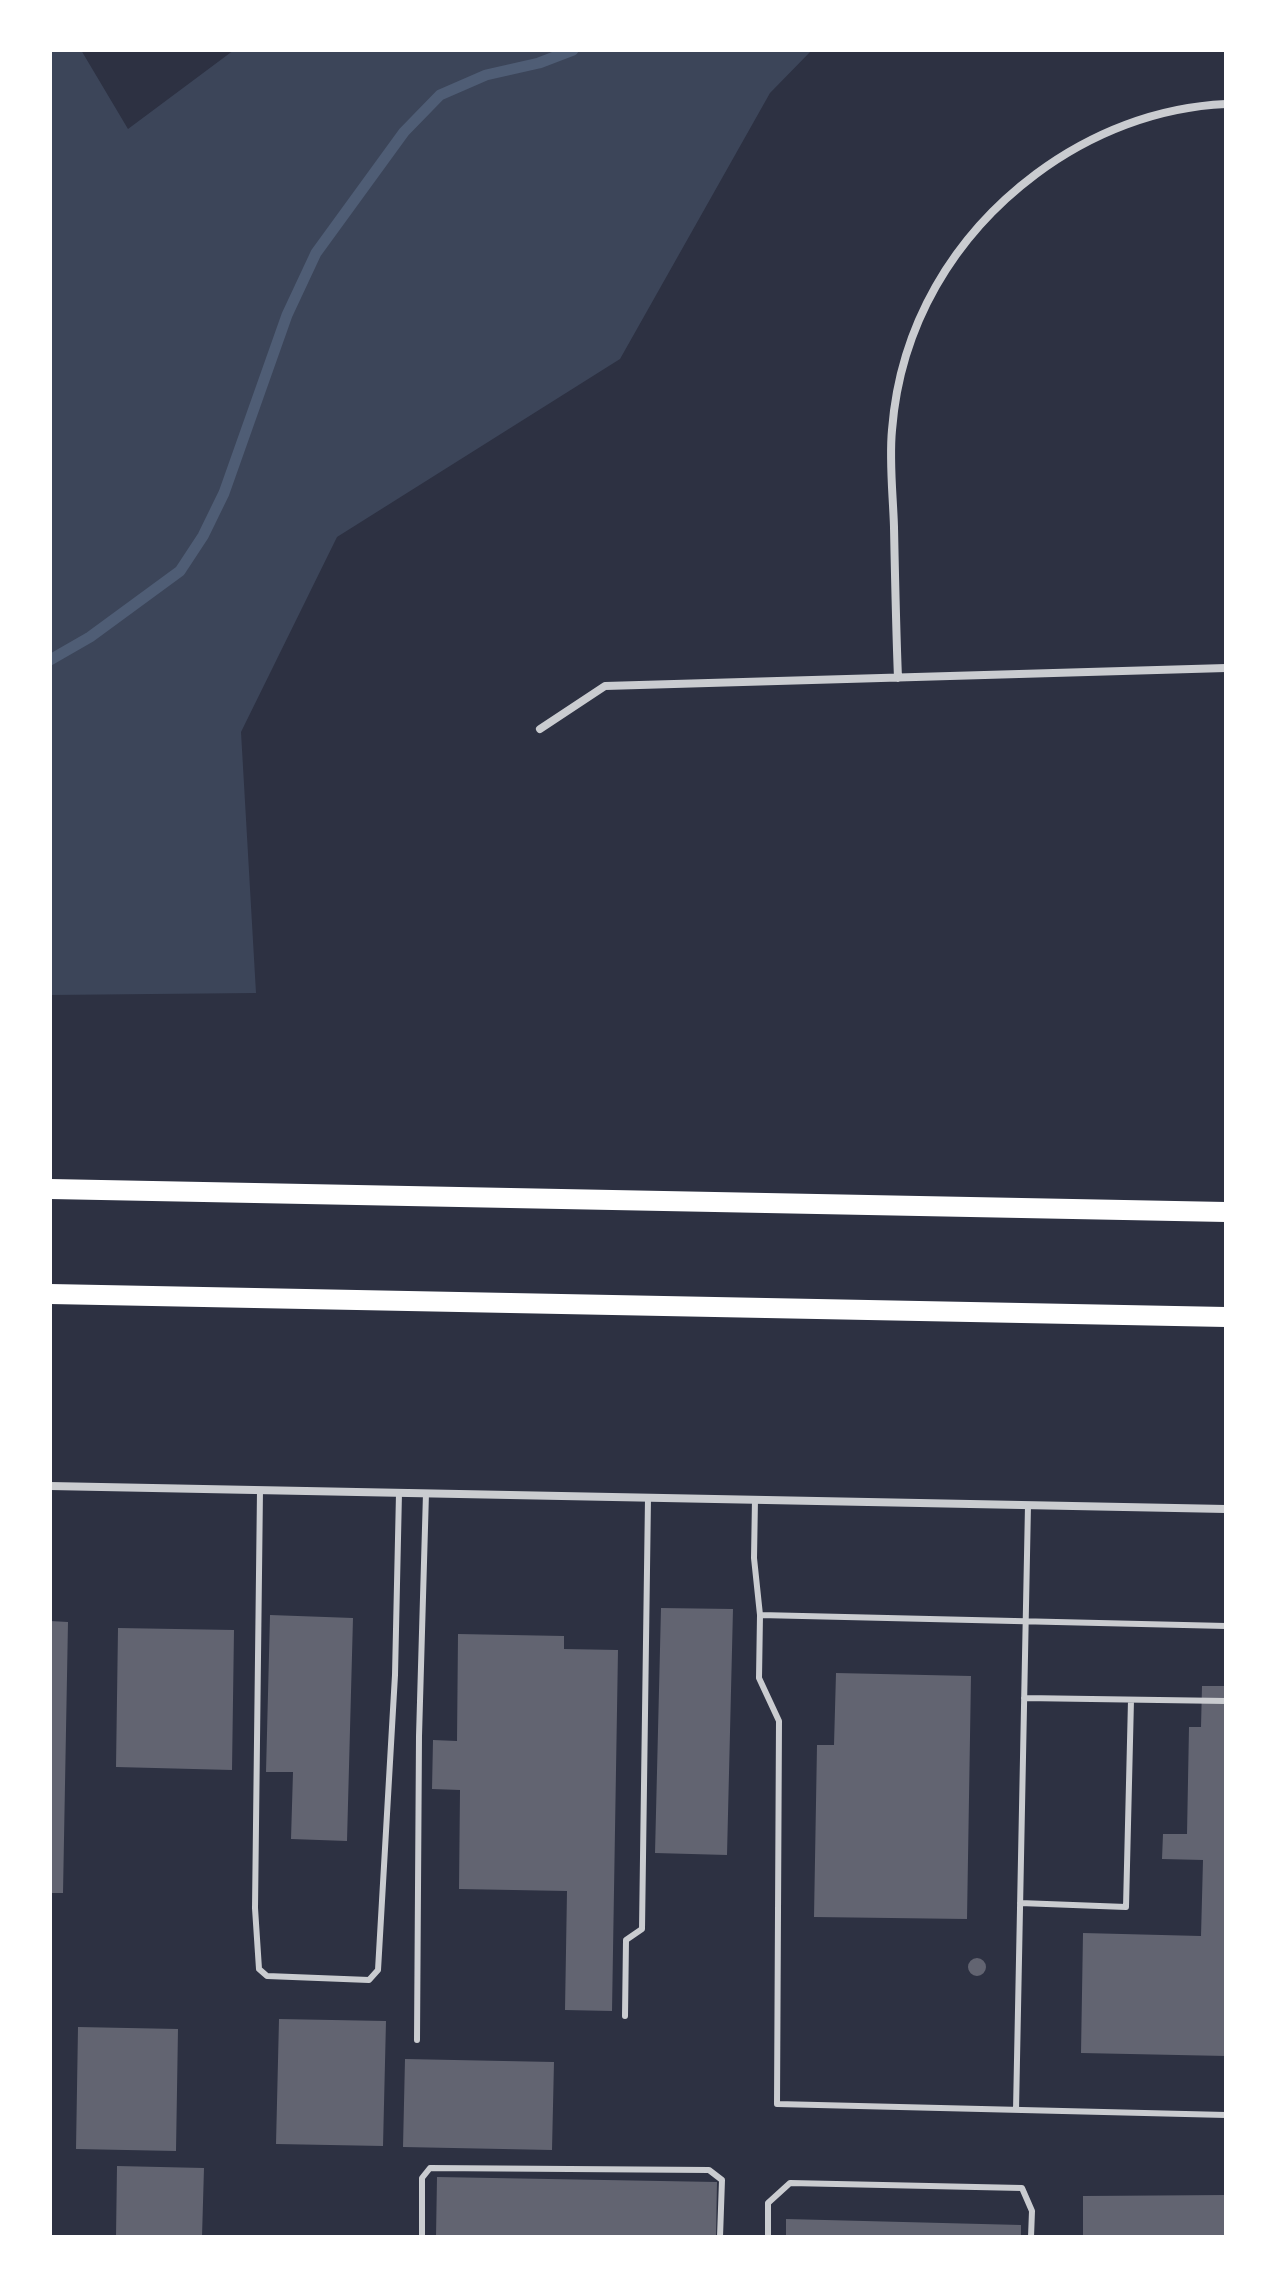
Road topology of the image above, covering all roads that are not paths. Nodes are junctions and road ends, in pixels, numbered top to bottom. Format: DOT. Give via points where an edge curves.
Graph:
graph roads {
  1 [pos="1226,104"];
  2 [pos="1226,668"];
  3 [pos="898,678"];
  4 [pos="540,729"];
  5 [pos="50,1189"];
  6 [pos="1226,1212"];
  7 [pos="50,1294"];
  8 [pos="1226,1317"];
  9 [pos="50,1486"];
  10 [pos="260,1490"];
  11 [pos="399,1493"];
  12 [pos="426,1493"];
  13 [pos="648,1498"];
  14 [pos="755,1499"];
  15 [pos="1028,1505"];
  16 [pos="1226,1509"];
  17 [pos="760,1615"];
  18 [pos="1026,1622"];
  19 [pos="1226,1626"];
  20 [pos="1024,1698"];
  21 [pos="1131,1700"];
  22 [pos="1226,1701"];
  23 [pos="1020,1903"];
  24 [pos="625,2016"];
  25 [pos="417,2040"];
  26 [pos="1016,2110"];
  27 [pos="1226,2115"];
  28 [pos="422,2237"];
  29 [pos="720,2237"];
  30 [pos="768,2237"];
  31 [pos="1031,2237"];
  1 -- 3 [label="street" via="1176,109 1128,124 1058,158 992,210 946,266 909,342 892,431"];
  2 -- 3 [label="street"];
  3 -- 4 [label="street" via="605,686"];
  5 -- 6 [label="main road"];
  7 -- 8 [label="main road"];
  9 -- 10 [label="street"];
  10 -- 11 [label="street"];
  10 -- 11 [label="lane" via="255,1908 259,1969 267,1976 369,1980 378,1970 395,1675"];
  11 -- 12 [label="street"];
  12 -- 13 [label="street"];
  12 -- 25 [label="lane"];
  13 -- 14 [label="street"];
  13 -- 24 [label="lane" via="642,1929 626,1940"];
  14 -- 15 [label="street"];
  14 -- 17 [label="lane"];
  15 -- 16 [label="street"];
  15 -- 18 [label="lane"];
  17 -- 18 [label="lane"];
  17 -- 26 [label="lane" via="759,1678 779,1721 777,2104"];
  18 -- 19 [label="lane"];
  18 -- 20 [label="lane"];
  20 -- 21 [label="lane"];
  20 -- 23 [label="lane"];
  21 -- 22 [label="lane"];
  21 -- 23 [label="lane" via="1126,1907"];
  23 -- 26 [label="lane"];
  26 -- 27 [label="lane"];
  28 -- 29 [label="lane" via="422,2178 430,2168 709,2170 722,2180"];
  30 -- 31 [label="lane" via="768,2203 790,2183 1022,2188 1032,2211"];
}
